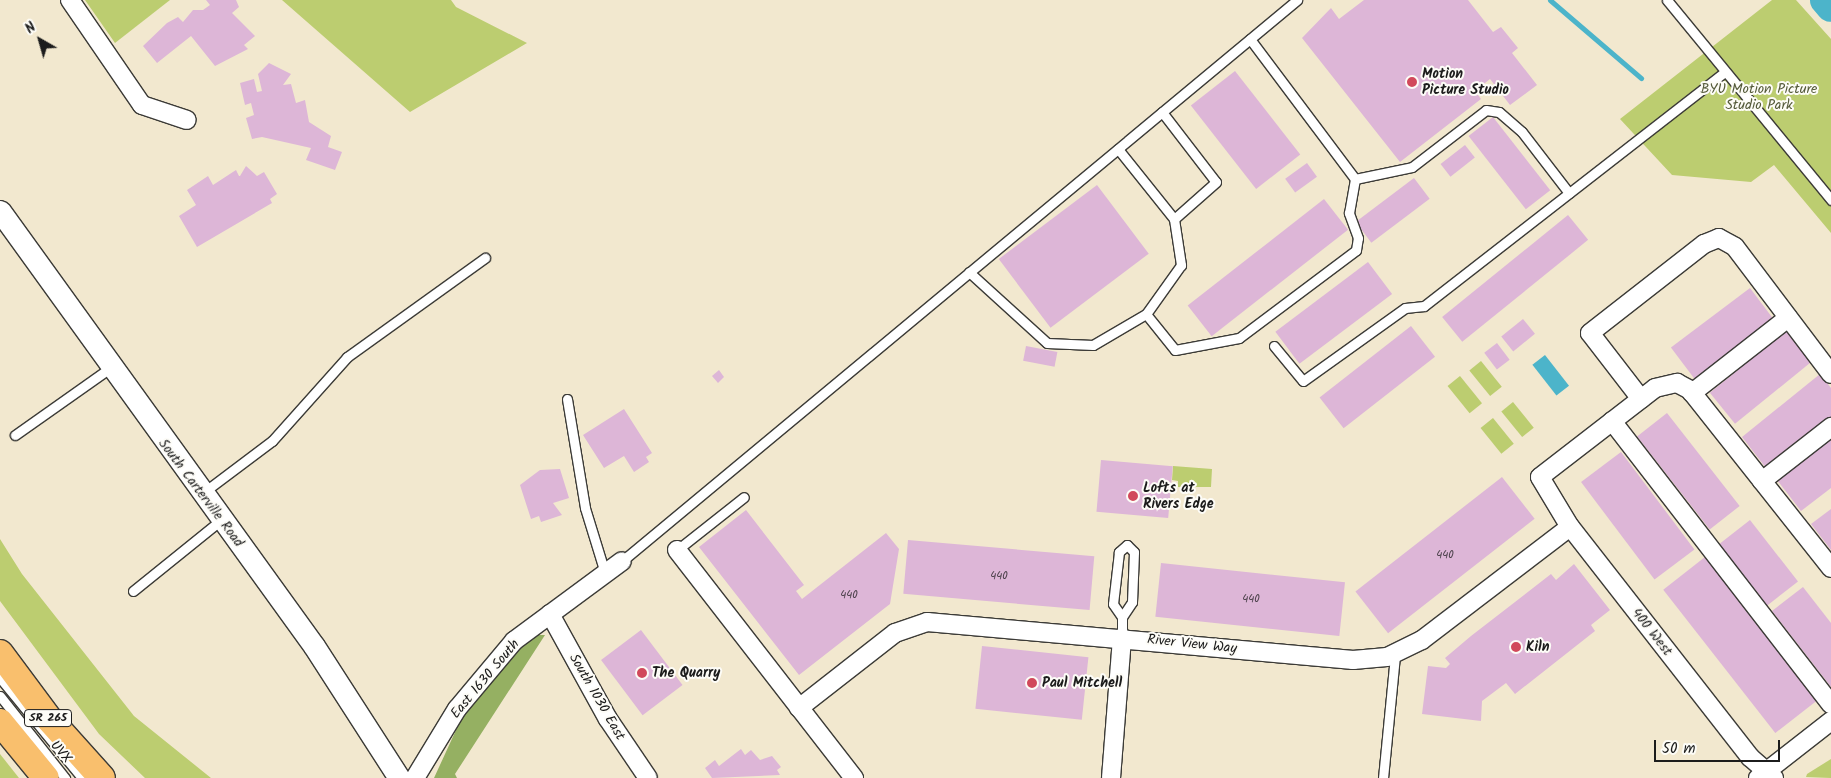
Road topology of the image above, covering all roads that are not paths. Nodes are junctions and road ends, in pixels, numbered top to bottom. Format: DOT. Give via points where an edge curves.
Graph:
graph roads {
  1 [pos="70,0"];
  2 [pos="1297,0"];
  3 [pos="1667,0"];
  4 [pos="1250,39"];
  5 [pos="1725,72"];
  6 [pos="1162,112"];
  7 [pos="187,120"];
  8 [pos="1118,149"];
  9 [pos="1355,179"];
  10 [pos="1569,193"];
  11 [pos="1831,200"];
  12 [pos="0,211"];
  13 [pos="1174,219"];
  14 [pos="485,258"];
  15 [pos="970,272"];
  16 [pos="1146,314"];
  17 [pos="1788,318"];
  18 [pos="1274,346"];
  19 [pos="110,368"];
  20 [pos="1831,374"];
  21 [pos="1692,393"];
  22 [pos="566,399"];
  23 [pos="1641,399"];
  24 [pos="1612,421"];
  25 [pos="1831,427"];
  26 [pos="15,435"];
  27 [pos="1762,481"];
  28 [pos="202,494"];
  29 [pos="744,497"];
  30 [pos="221,520"];
  31 [pos="1570,527"];
  32 [pos="677,550"];
  33 [pos="622,561"];
  34 [pos="1831,568"];
  35 [pos="605,573"];
  36 [pos="133,591"];
  37 [pos="550,614"];
  38 [pos="1122,617"];
  39 [pos="1122,637"];
  40 [pos="0,653"];
  41 [pos="1395,655"];
  42 [pos="0,678"];
  43 [pos="0,696"];
  44 [pos="1831,704"];
  45 [pos="799,708"];
  46 [pos="0,722"];
  47 [pos="1829,727"];
  48 [pos="1766,775"];
  49 [pos="46,778"];
  50 [pos="65,778"];
  51 [pos="82,778"];
  52 [pos="102,778"];
  53 [pos="399,778"];
  54 [pos="415,778"];
  55 [pos="648,778"];
  56 [pos="854,778"];
  57 [pos="1111,778"];
  58 [pos="1383,778"];
  1 -- 7 [label="street" via="142,105"];
  2 -- 4 [label="lane"];
  3 -- 5 [label="lane"];
  4 -- 6 [label="lane"];
  4 -- 9 [label="lane"];
  5 -- 10 [label="lane"];
  5 -- 11 [label="lane"];
  6 -- 8 [label="lane"];
  6 -- 13 [label="lane" via="1216,182"];
  8 -- 13 [label="lane"];
  8 -- 15 [label="lane"];
  9 -- 10 [label="lane" via="1412,167 1486,110 1499,112 1522,132"];
  9 -- 16 [label="lane" via="1349,212 1358,238 1356,250 1239,338 1175,350"];
  10 -- 18 [label="lane" via="1424,306 1405,308 1303,381"];
  12 -- 19 [label="street, South Carterville Road"];
  13 -- 16 [label="lane" via="1181,265"];
  14 -- 28 [label="lane" via="347,357 272,441"];
  15 -- 16 [label="lane" via="1048,343 1093,345"];
  15 -- 33 [label="lane"];
  17 -- 20 [label="street"];
  17 -- 21 [label="street"];
  17 -- 23 [label="street" via="1731,242 1719,238 1704,244 1590,332"];
  19 -- 26 [label="lane"];
  19 -- 28 [label="street, South Carterville Road"];
  21 -- 23 [label="street" via="1669,382"];
  21 -- 27 [label="street"];
  22 -- 35 [label="lane" via="571,443"];
  23 -- 24 [label="street"];
  24 -- 31 [label="street, 400 West" via="1540,477"];
  24 -- 44 [label="street"];
  25 -- 27 [label="street"];
  27 -- 34 [label="street"];
  28 -- 30 [label="street, South Carterville Road"];
  29 -- 32 [label="lane"];
  30 -- 36 [label="lane"];
  30 -- 53 [label="street, South Carterville Road" via="314,646"];
  31 -- 41 [label="street, River View Way" via="1422,640"];
  31 -- 48 [label="street, 400 West"];
  32 -- 45 [label="street"];
  33 -- 35 [label="street, East 1630 South"];
  35 -- 37 [label="street, East 1630 South"];
  37 -- 54 [label="street, East 1630 South" via="514,641 456,709"];
  37 -- 55 [label="street, South 1030 East" via="608,719"];
  38 -- 38 [label="lane" via="1132,602 1134,552 1127,545 1119,552 1113,604"];
  38 -- 39 [label="lane"];
  39 -- 41 [label="street, River View Way" via="1353,660"];
  39 -- 45 [label="street, River View Way" via="951,622 921,623 895,633"];
  39 -- 57 [label="street"];
  40 -- 52 [label="main road, SR 265" via="49,719"];
  41 -- 58 [label="lane"];
  42 -- 51 [label="lane"];
  43 -- 50 [label="lane, UVX"];
  45 -- 56 [label="street"];
  46 -- 49 [label="main road, SR 265"];
  47 -- 48 [label="street"];
}
